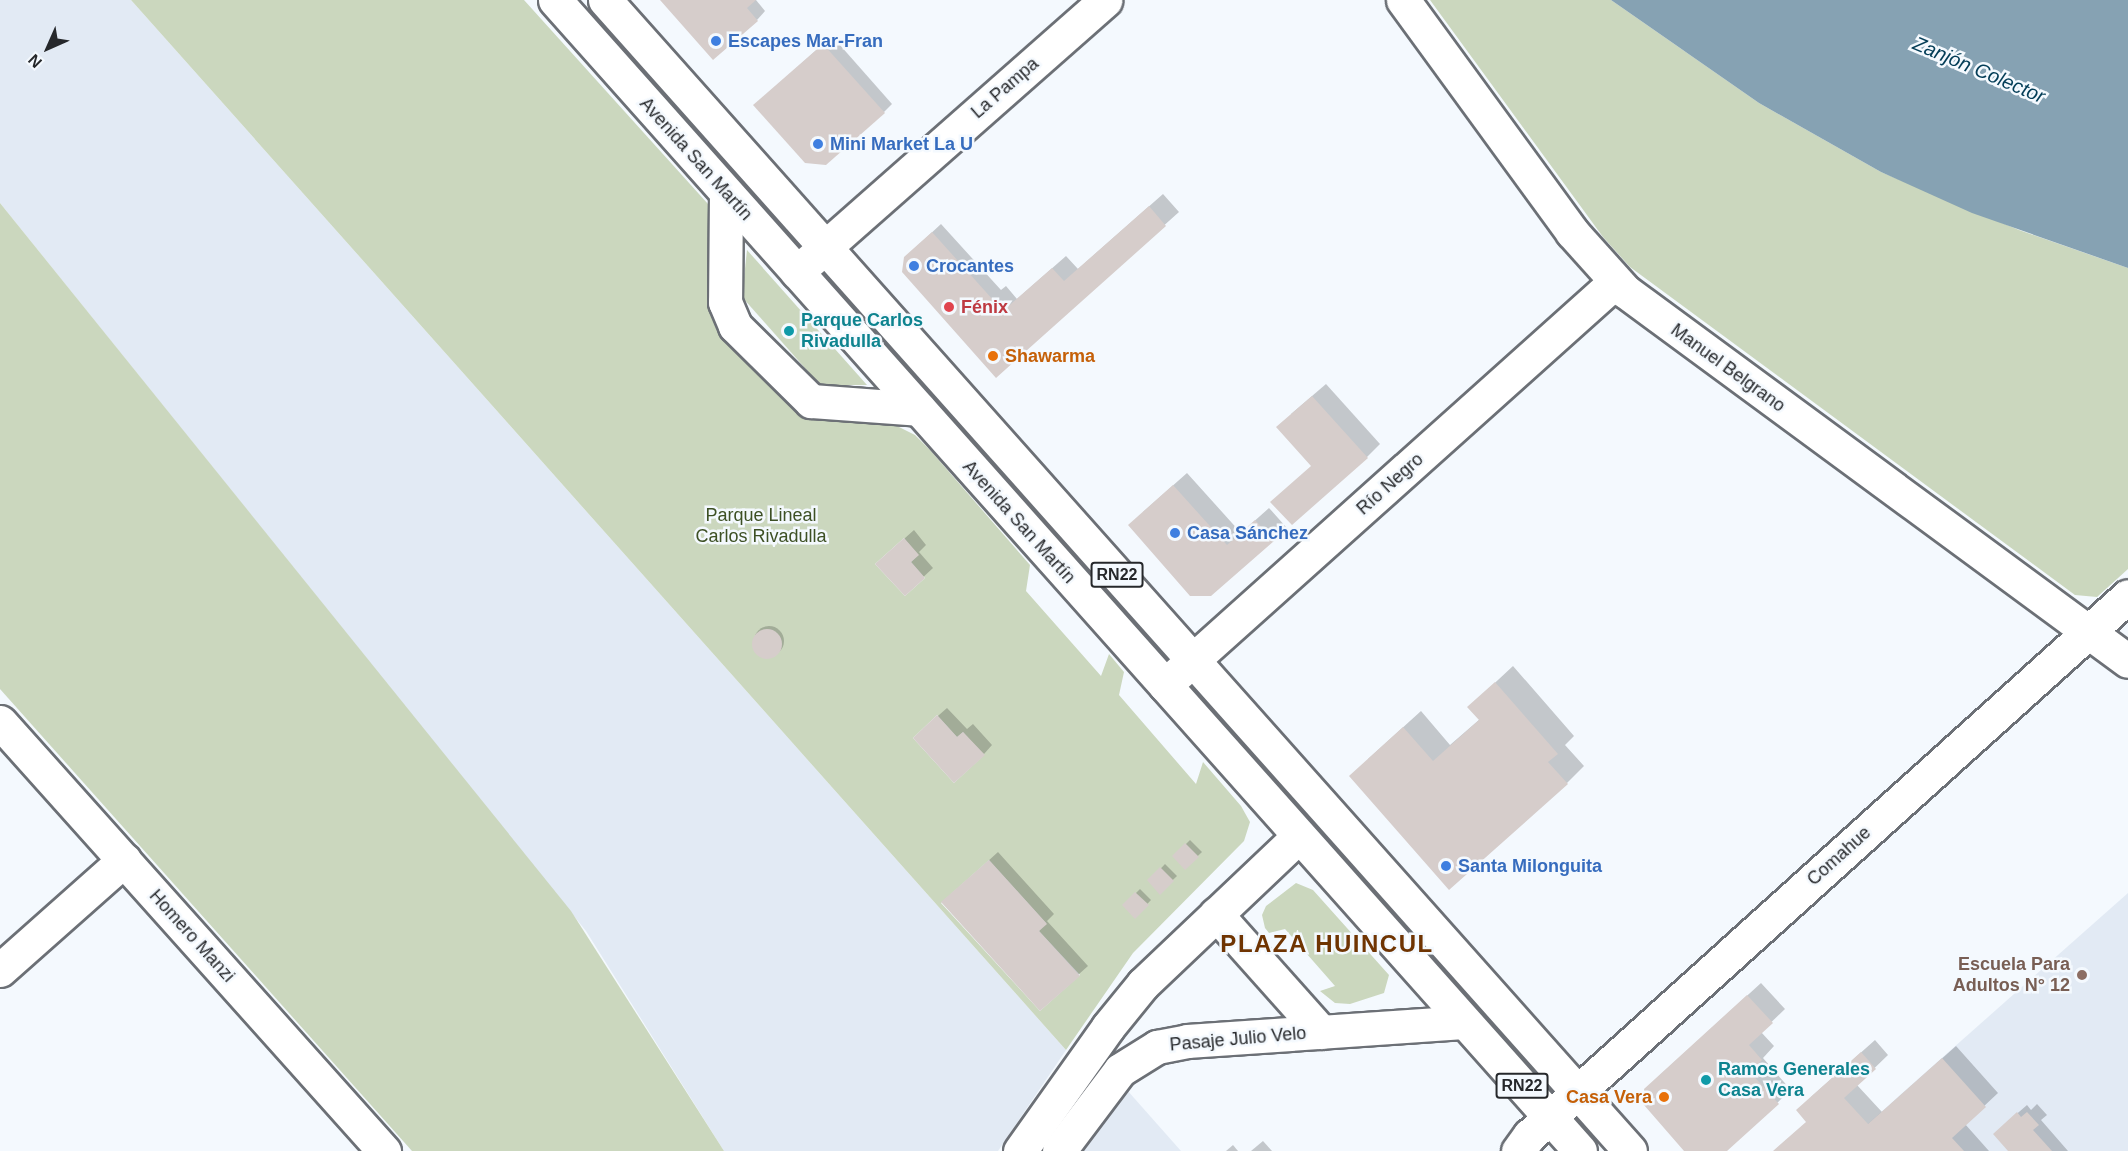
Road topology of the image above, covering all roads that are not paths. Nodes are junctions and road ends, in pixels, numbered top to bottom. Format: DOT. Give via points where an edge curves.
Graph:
graph roads {
  1 [pos="555,0"];
  2 [pos="605,0"];
  3 [pos="1105,0"];
  4 [pos="1403,0"];
  5 [pos="726,193"];
  6 [pos="825,247"];
  7 [pos="797,272"];
  8 [pos="1615,282"];
  9 [pos="919,410"];
  10 [pos="2128,596"];
  11 [pos="2088,632"];
  12 [pos="1193,660"];
  13 [pos="2128,661"];
  14 [pos="1165,685"];
  15 [pos="0,722"];
  16 [pos="1297,838"];
  17 [pos="124,860"];
  18 [pos="1216,914"];
  19 [pos="0,970"];
  20 [pos="1463,1022"];
  21 [pos="1321,1032"];
  22 [pos="1577,1092"];
  23 [pos="1550,1117"];
  24 [pos="384,1151"];
  25 [pos="1020,1151"];
  26 [pos="1059,1151"];
  27 [pos="1518,1151"];
  28 [pos="1580,1151"];
  29 [pos="1630,1151"];
  1 -- 5 [label="main road, Avenida San Martín / RN22"];
  2 -- 6 [label="main road, Avenida San Martín / RN22"];
  3 -- 6 [label="main road, La Pampa"];
  4 -- 8 [label="main road, Manuel Belgrano" via="1572,232"];
  5 -- 7 [label="main road, Avenida San Martín / RN22"];
  5 -- 9 [label="main road" via="725,302 735,326 811,401"];
  6 -- 7 [label="main road, La Pampa"];
  6 -- 12 [label="main road, Avenida San Martín / RN22"];
  7 -- 9 [label="main road, Avenida San Martín / RN22"];
  8 -- 11 [label="main road, Manuel Belgrano"];
  8 -- 12 [label="main road, Río Negro"];
  9 -- 14 [label="main road, Avenida San Martín / RN22"];
  10 -- 11 [label="main road, Comahue"];
  11 -- 13 [label="main road, Manuel Belgrano"];
  11 -- 22 [label="main road, Comahue"];
  12 -- 14 [label="main road, Río Negro"];
  12 -- 22 [label="main road, Avenida San Martín / RN22"];
  14 -- 16 [label="main road, Avenida San Martín / RN22"];
  15 -- 17 [label="main road, Homero Manzi"];
  16 -- 18 [label="main road"];
  16 -- 20 [label="main road, Avenida San Martín / RN22"];
  17 -- 19 [label="main road"];
  17 -- 24 [label="main road, Homero Manzi"];
  18 -- 21 [label="main road"];
  18 -- 25 [label="main road" via="1125,1005"];
  20 -- 21 [label="main road, Pasaje Julio Velo"];
  20 -- 23 [label="main road, Avenida San Martín / RN22"];
  21 -- 26 [label="main road, Pasaje Julio Velo" via="1187,1041 1143,1053 1103,1089"];
  22 -- 23 [label="main road, Comahue"];
  22 -- 29 [label="main road, Avenida San Martín / RN22"];
  23 -- 27 [label="main road, Comahue"];
  23 -- 28 [label="main road, Avenida San Martín / RN22"];
}
